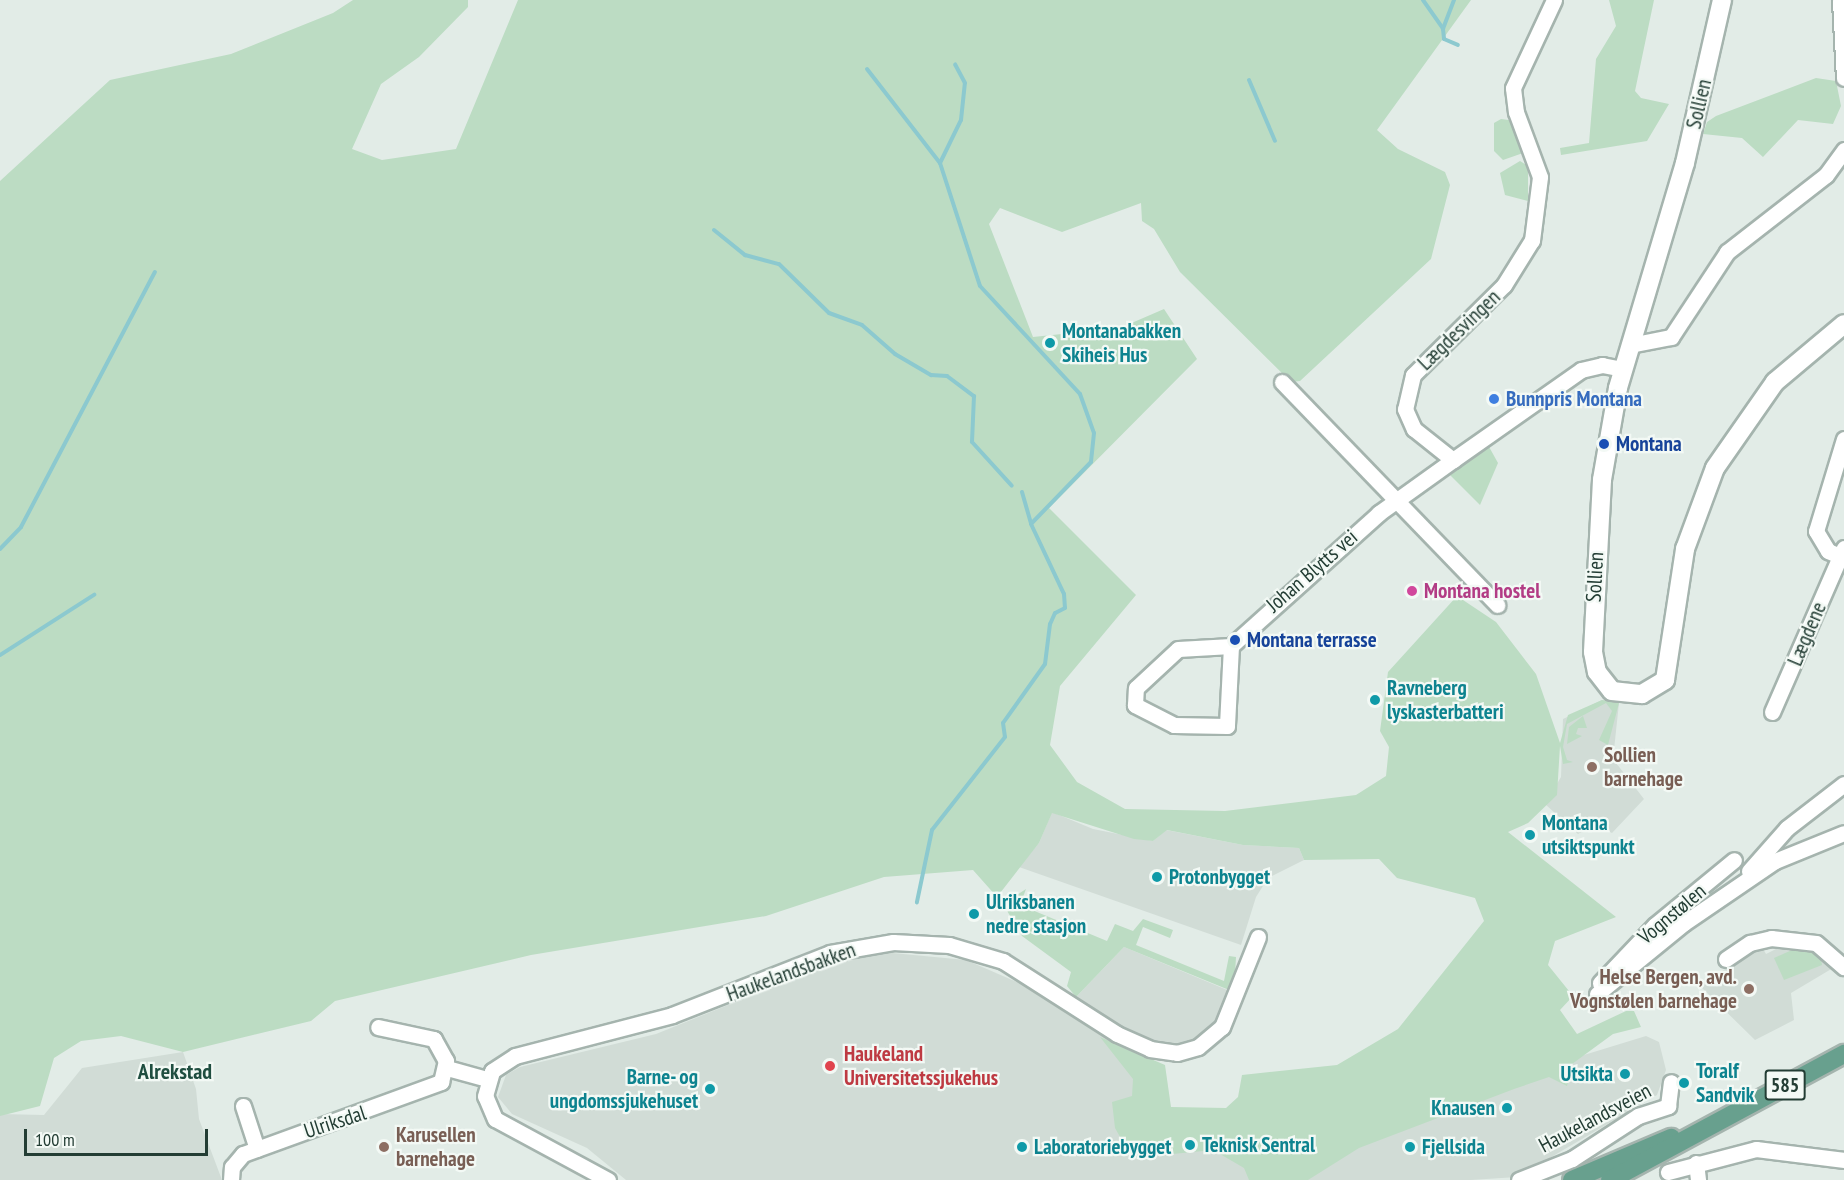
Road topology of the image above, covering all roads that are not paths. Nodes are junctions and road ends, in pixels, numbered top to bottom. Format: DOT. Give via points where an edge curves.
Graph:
graph roads {
  1 [pos="1554,0"];
  2 [pos="1722,0"];
  3 [pos="1840,0"];
  4 [pos="1844,78"];
  5 [pos="1844,150"];
  6 [pos="1844,324"];
  7 [pos="1630,345"];
  8 [pos="1623,369"];
  9 [pos="1282,382"];
  10 [pos="1844,438"];
  11 [pos="1452,460"];
  12 [pos="1395,500"];
  13 [pos="1842,552"];
  14 [pos="1497,606"];
  15 [pos="1232,646"];
  16 [pos="1772,712"];
  17 [pos="1844,784"];
  18 [pos="1844,833"];
  19 [pos="1734,860"];
  20 [pos="1744,882"];
  21 [pos="1258,937"];
  22 [pos="1726,959"];
  23 [pos="1844,967"];
  24 [pos="378,1027"];
  25 [pos="1844,1054"];
  26 [pos="447,1068"];
  27 [pos="487,1079"];
  28 [pos="1671,1082"];
  29 [pos="243,1106"];
  30 [pos="1691,1136"];
  31 [pos="257,1149"];
  32 [pos="1844,1160"];
  33 [pos="1696,1163"];
  34 [pos="1668,1172"];
  35 [pos="1612,1179"];
  36 [pos="231,1180"];
  37 [pos="608,1180"];
  38 [pos="1519,1180"];
  39 [pos="1572,1180"];
  40 [pos="1698,1180"];
  1 -- 11 [label="street, Lægdesvingen" via="1513,88 1516,112 1540,177 1532,240 1504,285 1427,360 1407,388 1408,419"];
  2 -- 7 [label="street, Sollien" via="1685,163"];
  3 -- 4 [label="street"];
  5 -- 7 [label="street" via="1826,174 1726,252 1671,337"];
  6 -- 8 [label="street, Sollien" via="1775,382 1726,447 1685,549 1669,673 1659,686 1634,695 1612,691 1601,681 1592,634 1602,480"];
  7 -- 8 [label="street, Sollien"];
  8 -- 11 [label="street" via="1602,365 1581,370"];
  9 -- 12 [label="street"];
  10 -- 13 [label="street, Lægdene" via="1816,531 1822,546"];
  11 -- 12 [label="street, Johan Blytts vei"];
  12 -- 14 [label="street"];
  12 -- 15 [label="street, Johan Blytts vei" via="1283,594"];
  13 -- 16 [label="street, Lægdene"];
  15 -- 15 [label="street" via="1227,726 1174,725 1136,705 1136,688 1178,649"];
  17 -- 20 [label="street, Vognstølen" via="1787,828"];
  18 -- 20 [label="street, Vognstølen" via="1803,845"];
  19 -- 20 [label="street, Vognstølen" via="1655,925 1605,976 1597,994"];
  21 -- 27 [label="street, Haukelandsbakken" via="1222,1027 1198,1047 1177,1053 1150,1049 1117,1034 1003,962 949,945 892,942 830,954 672,1015 514,1056"];
  22 -- 23 [label="street" via="1759,939 1771,938 1816,943"];
  24 -- 26 [label="street" via="434,1040"];
  25 -- 30 [label="main road, 585"];
  26 -- 27 [label="street"];
  26 -- 31 [label="street, Ulriksdal" via="441,1082 418,1094"];
  27 -- 37 [label="street" via="487,1105 502,1125"];
  28 -- 38 [label="street, Haukelandsveien" via="1668,1106 1628,1122 1572,1159"];
  29 -- 31 [label="street"];
  30 -- 35 [label="main road, 585"];
  30 -- 39 [label="main road, 585" via="1664,1139"];
  31 -- 36 [label="street, Ulriksdal" via="236,1161"];
  32 -- 33 [label="street" via="1756,1149"];
  33 -- 34 [label="street"];
  33 -- 40 [label="street"];
}
